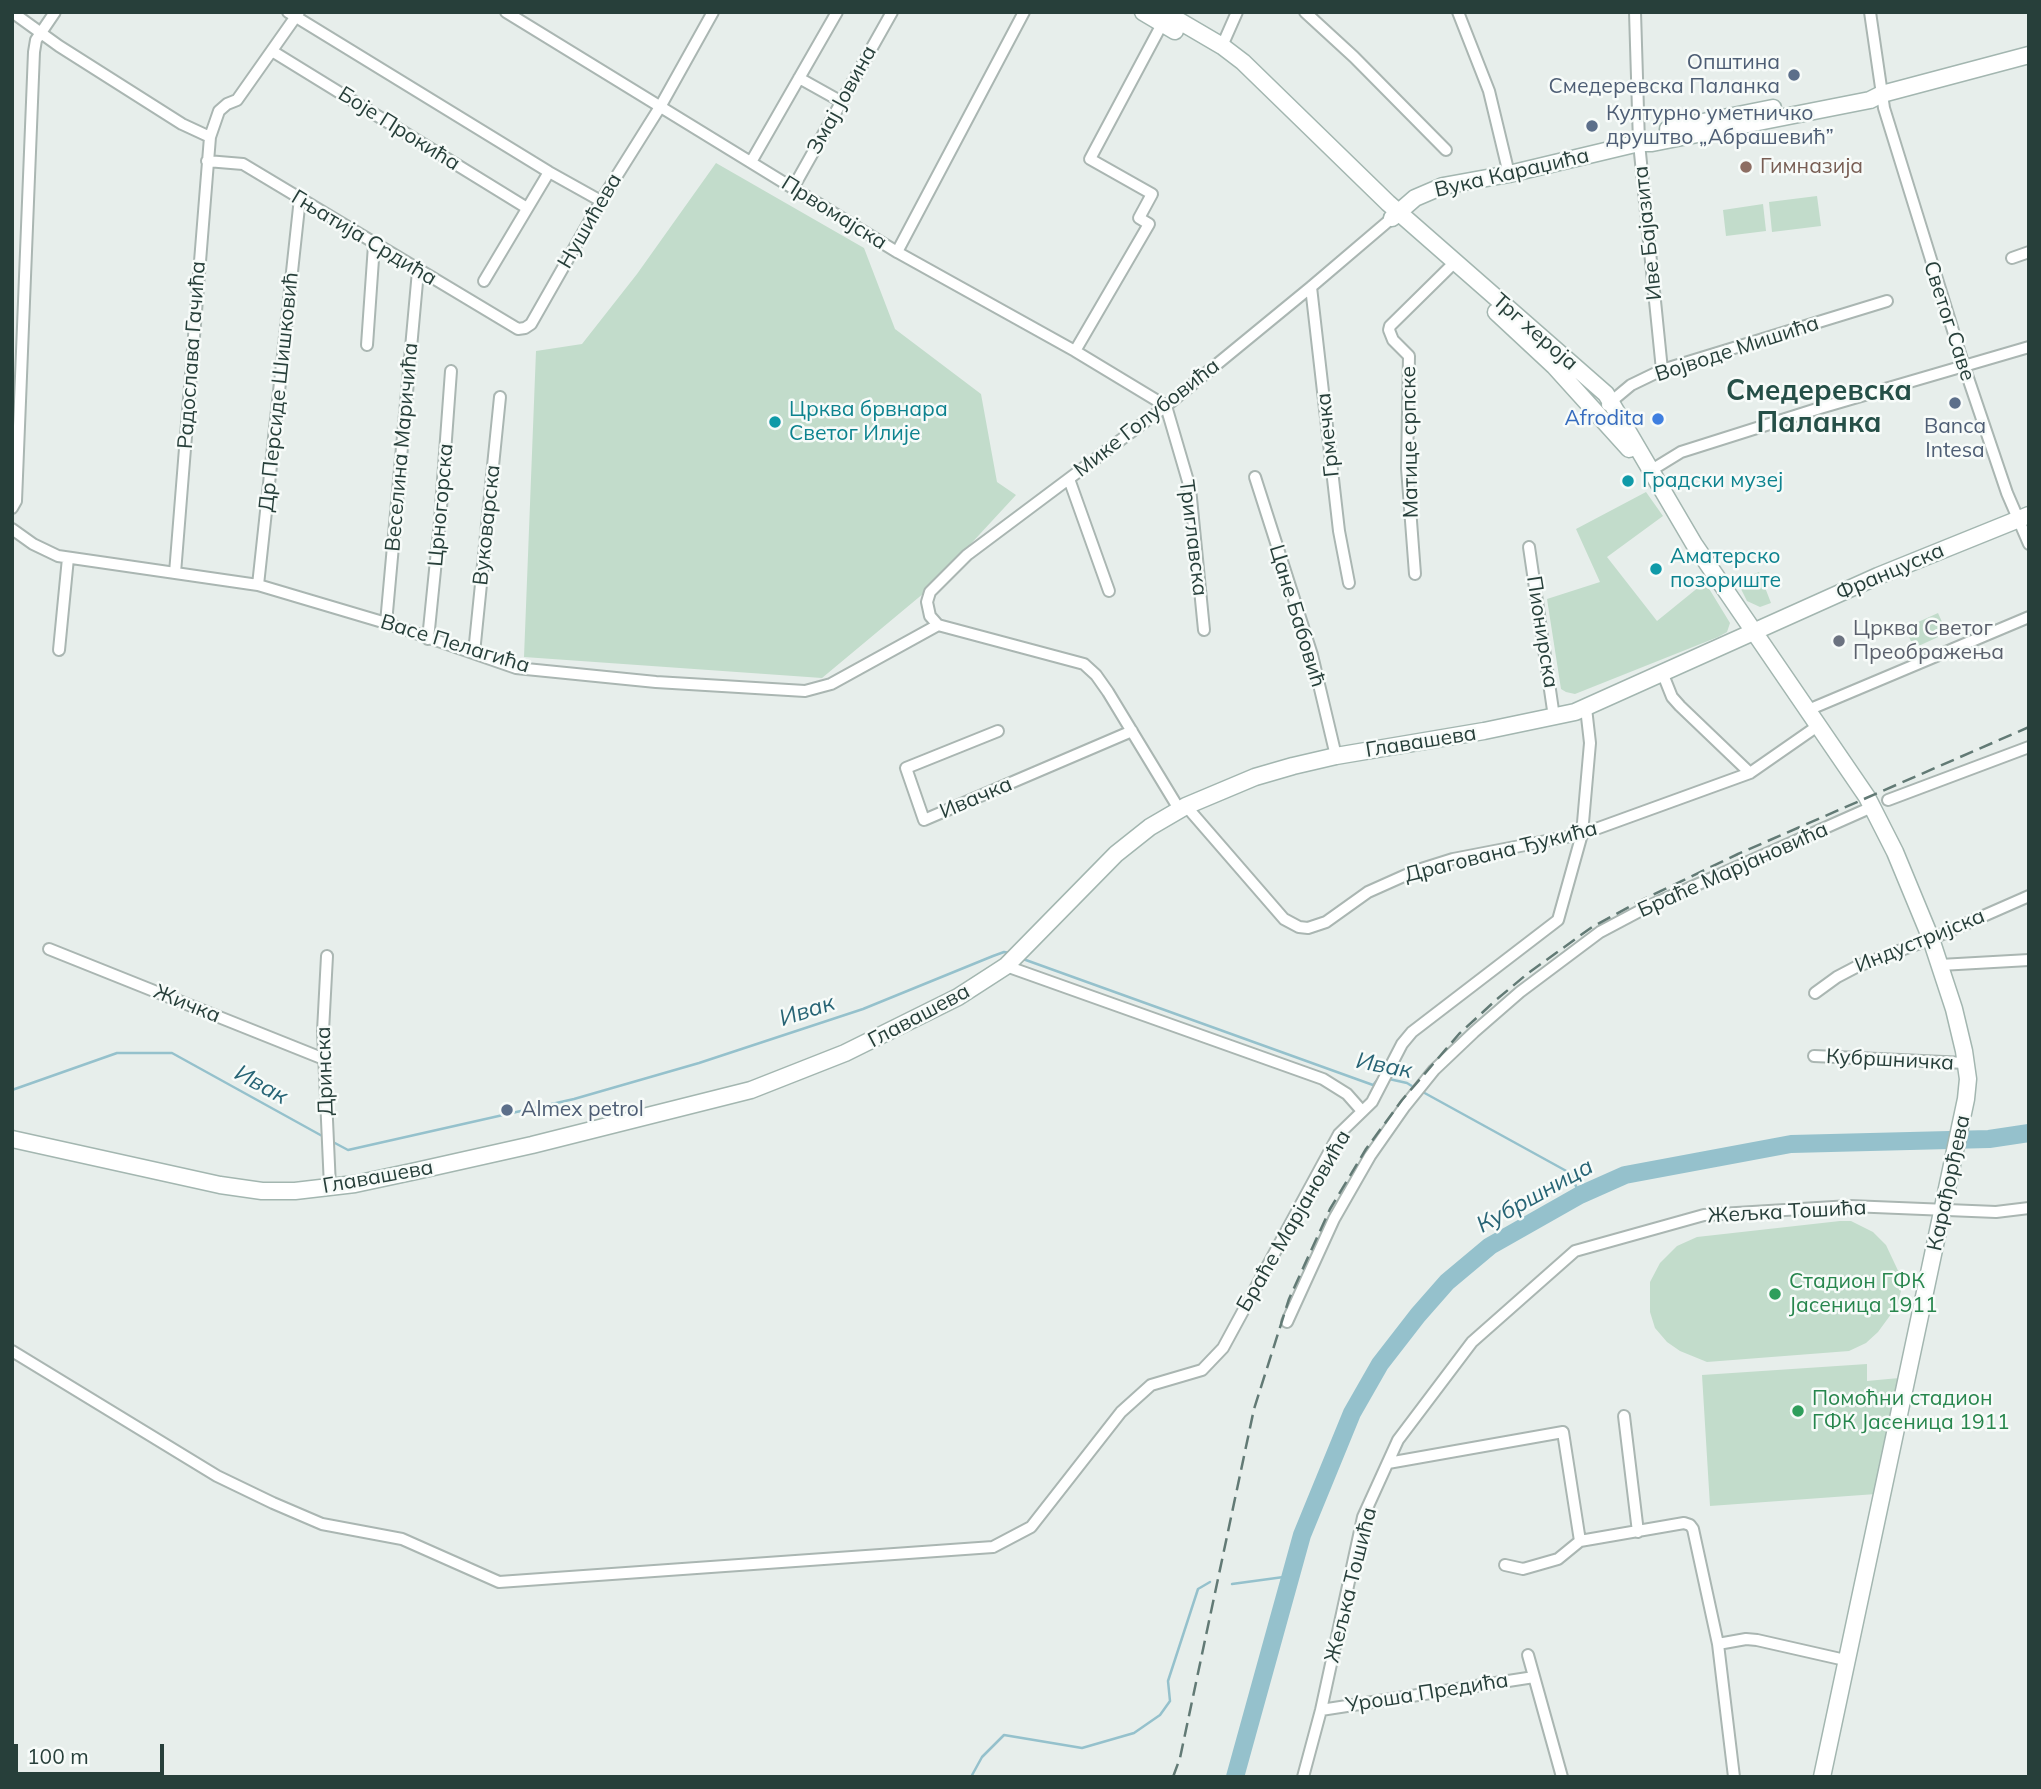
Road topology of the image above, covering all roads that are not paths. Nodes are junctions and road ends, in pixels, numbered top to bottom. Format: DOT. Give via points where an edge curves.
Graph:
graph roads {
  1 [pos="12,12"];
  2 [pos="55,12"];
  3 [pos="506,12"];
  4 [pos="713,12"];
  5 [pos="837,12"];
  6 [pos="892,12"];
  7 [pos="1024,12"];
  8 [pos="1143,12"];
  9 [pos="1237,12"];
  10 [pos="1305,12"];
  11 [pos="1458,12"];
  12 [pos="1635,12"];
  13 [pos="1870,12"];
  14 [pos="295,14"];
  15 [pos="1163,18"];
  16 [pos="41,32"];
  17 [pos="1222,46"];
  18 [pos="272,51"];
  19 [pos="2029,55"];
  20 [pos="799,78"];
  21 [pos="1882,94"];
  22 [pos="842,102"];
  23 [pos="660,107"];
  24 [pos="210,137"];
  25 [pos="1639,143"];
  26 [pos="1446,150"];
  27 [pos="206,160"];
  28 [pos="751,162"];
  29 [pos="549,172"];
  30 [pos="1508,174"];
  31 [pos="793,188"];
  32 [pos="300,198"];
  33 [pos="601,201"];
  34 [pos="527,208"];
  35 [pos="1395,215"];
  36 [pos="374,245"];
  37 [pos="897,252"];
  38 [pos="2029,252"];
  39 [pos="2012,258"];
  40 [pos="1452,265"];
  41 [pos="418,271"];
  42 [pos="484,281"];
  43 [pos="1311,287"];
  44 [pos="1886,301"];
  45 [pos="518,329"];
  46 [pos="367,345"];
  47 [pos="2029,346"];
  48 [pos="1074,351"];
  49 [pos="1964,366"];
  50 [pos="1662,370"];
  51 [pos="451,371"];
  52 [pos="500,397"];
  53 [pos="1610,401"];
  54 [pos="1166,406"];
  55 [pos="1598,415"];
  56 [pos="1650,471"];
  57 [pos="1255,478"];
  58 [pos="1069,479"];
  59 [pos="12,508"];
  60 [pos="2023,517"];
  61 [pos="12,529"];
  62 [pos="2029,544"];
  63 [pos="1529,547"];
  64 [pos="68,558"];
  65 [pos="175,573"];
  66 [pos="1415,575"];
  67 [pos="1349,583"];
  68 [pos="258,585"];
  69 [pos="1109,591"];
  70 [pos="2029,617"];
  71 [pos="386,623"];
  72 [pos="938,625"];
  73 [pos="1204,630"];
  74 [pos="1753,632"];
  75 [pos="428,639"];
  76 [pos="59,650"];
  77 [pos="474,653"];
  78 [pos="1662,672"];
  79 [pos="1586,708"];
  80 [pos="1808,710"];
  81 [pos="1555,717"];
  82 [pos="1819,725"];
  83 [pos="998,731"];
  84 [pos="1132,732"];
  85 [pos="2029,747"];
  86 [pos="1336,756"];
  87 [pos="1750,773"];
  88 [pos="1888,800"];
  89 [pos="1182,807"];
  90 [pos="1872,807"];
  91 [pos="1581,834"];
  92 [pos="2029,896"];
  93 [pos="1931,939"];
  94 [pos="49,949"];
  95 [pos="327,956"];
  96 [pos="2029,960"];
  97 [pos="1009,963"];
  98 [pos="1940,965"];
  99 [pos="1815,993"];
  100 [pos="1814,1056"];
  101 [pos="324,1059"];
  102 [pos="1966,1063"];
  103 [pos="1362,1111"];
  104 [pos="12,1139"];
  105 [pos="330,1187"];
  106 [pos="1943,1208"];
  107 [pos="2029,1208"];
  108 [pos="1287,1322"];
  109 [pos="12,1351"];
  110 [pos="1624,1416"];
  111 [pos="1388,1463"];
  112 [pos="1638,1532"];
  113 [pos="1580,1541"];
  114 [pos="1505,1565"];
  115 [pos="1718,1644"];
  116 [pos="1528,1655"];
  117 [pos="1845,1660"];
  118 [pos="1534,1677"];
  119 [pos="1321,1710"];
  120 [pos="1303,1777"];
  121 [pos="1562,1777"];
  122 [pos="1734,1777"];
  123 [pos="1822,1777"];
  1 -- 16 [label="street"];
  2 -- 16 [label="street"];
  3 -- 23 [label="street, Првомајска"];
  4 -- 23 [label="street, Нушићева"];
  5 -- 20 [label="street"];
  6 -- 22 [label="street, Змај Јовина"];
  7 -- 37 [label="street"];
  8 -- 15 [label="main road"];
  9 -- 17 [label="street"];
  10 -- 26 [label="street"];
  11 -- 30 [label="street" via="1489,91"];
  12 -- 25 [label="street, Иве Бајазита"];
  13 -- 21 [label="street, Светог Саве"];
  14 -- 18 [label="street, Боје Прокића"];
  14 -- 29 [label="street, Боје Прокића"];
  15 -- 17 [label="main road"];
  15 -- 35 [label="main road" via="1237,68"];
  15 -- 48 [label="street" via="1090,159 1152,194 1139,218 1149,224"];
  16 -- 24 [label="street"];
  16 -- 59 [label="street" via="34,52 16,501"];
  17 -- 35 [label="main road" via="1255,73"];
  18 -- 24 [label="street, Боје Прокића" via="237,100 219,111"];
  18 -- 34 [label="street, Боје Прокића"];
  19 -- 21 [label="main road, Вука Караџића"];
  20 -- 22 [label="street"];
  20 -- 28 [label="street"];
  21 -- 25 [label="main road, Вука Караџића" via="1870,100"];
  21 -- 49 [label="street, Светог Саве"];
  22 -- 31 [label="street, Змај Јовина"];
  23 -- 28 [label="street, Првомајска"];
  23 -- 33 [label="street, Нушићева"];
  24 -- 27 [label="street, Радослава Гачића"];
  25 -- 30 [label="main road, Вука Караџића"];
  25 -- 50 [label="street, Иве Бајазита"];
  27 -- 32 [label="street, Гњатија Срдића" via="243,164"];
  27 -- 65 [label="street, Радослава Гачића"];
  28 -- 31 [label="street, Првомајска"];
  29 -- 33 [label="street, Боје Прокића"];
  29 -- 34 [label="street"];
  30 -- 35 [label="main road, Вука Караџића" via="1433,190"];
  31 -- 37 [label="street, Првомајска"];
  32 -- 36 [label="street, Гњатија Срдића"];
  32 -- 68 [label="street, Др Персиде Шишковић"];
  33 -- 45 [label="street, Нушићева" via="531,324"];
  34 -- 42 [label="street"];
  35 -- 40 [label="main road, Трг хероја"];
  35 -- 43 [label="street, Мике Голубовића"];
  36 -- 41 [label="street, Гњатија Срдића"];
  36 -- 46 [label="street"];
  37 -- 48 [label="street, Првомајска"];
  38 -- 39 [label="street"];
  40 -- 53 [label="main road, Трг хероја" via="1589,378"];
  40 -- 55 [label="main road, Трг хероја"];
  40 -- 66 [label="street, Матице српске" via="1389,330 1409,356 1407,468"];
  41 -- 45 [label="street, Гњатија Срдића"];
  41 -- 71 [label="street, Веселина Маричића"];
  43 -- 54 [label="street, Мике Голубовића"];
  43 -- 67 [label="street, Грмечка"];
  44 -- 50 [label="street, Војводе Мишића"];
  47 -- 49 [label="street"];
  48 -- 54 [label="street, Првомајска"];
  49 -- 56 [label="street" via="1681,452"];
  49 -- 60 [label="street, Светог Саве"];
  50 -- 53 [label="street, Војводе Мишића"];
  51 -- 75 [label="street, Црногорска"];
  52 -- 77 [label="street, Вуковарска"];
  53 -- 55 [label="street, Војводе Мишића"];
  53 -- 56 [label="main road, Трг хероја"];
  54 -- 58 [label="street, Мике Голубовића"];
  54 -- 73 [label="street, Триглавска" via="1190,488"];
  55 -- 56 [label="main road, Трг хероја"];
  56 -- 74 [label="main road, Трг хероја"];
  57 -- 86 [label="street, Цане Бабовић" via="1312,655"];
  58 -- 69 [label="street"];
  58 -- 72 [label="street, Мике Голубовића" via="967,555 930,592 930,616"];
  60 -- 62 [label="street, Светог Саве"];
  60 -- 74 [label="main road, Француска"];
  61 -- 64 [label="street, Васе Пелагића" via="48,553"];
  63 -- 81 [label="street, Пионирска"];
  64 -- 65 [label="street, Васе Пелагића"];
  64 -- 76 [label="street"];
  65 -- 68 [label="street, Васе Пелагића"];
  68 -- 71 [label="street, Васе Пелагића"];
  70 -- 80 [label="street"];
  71 -- 75 [label="street, Васе Пелагића"];
  72 -- 77 [label="street, Васе Пелагића" via="831,684 805,691 516,668"];
  72 -- 84 [label="street, Драгована Ђукића" via="1084,664"];
  74 -- 78 [label="main road, Главашева"];
  74 -- 80 [label="main road, Карађорђева"];
  75 -- 77 [label="street, Васе Пелагића"];
  78 -- 79 [label="main road, Главашева"];
  78 -- 87 [label="street" via="1672,697"];
  79 -- 81 [label="main road, Главашева"];
  79 -- 91 [label="street, Браће Марјановића" via="1590,744"];
  80 -- 82 [label="main road, Карађорђева"];
  81 -- 86 [label="main road, Главашева"];
  82 -- 87 [label="street, Драгована Ђукића"];
  82 -- 90 [label="main road, Карађорђева"];
  83 -- 84 [label="street, Ивачка" via="905,768 925,820"];
  84 -- 89 [label="street, Драгована Ђукића"];
  85 -- 88 [label="street"];
  86 -- 89 [label="main road, Главашева" via="1269,772"];
  87 -- 91 [label="street, Драгована Ђукића"];
  89 -- 91 [label="street, Драгована Ђукића" via="1284,919 1308,928 1326,922 1368,892 1415,871"];
  89 -- 97 [label="main road, Главашева" via="1116,854"];
  90 -- 93 [label="main road, Карађорђева"];
  90 -- 108 [label="street, Браће Марјановића" via="1649,906 1600,932 1520,992 1434,1070 1405,1106 1334,1219"];
  91 -- 103 [label="street, Браће Марјановића" via="1558,920 1412,1032 1372,1102"];
  92 -- 93 [label="street, Индустријска"];
  93 -- 98 [label="main road, Карађорђева"];
  93 -- 99 [label="street, Индустријска" via="1858,965"];
  94 -- 101 [label="street, Жичка"];
  95 -- 101 [label="street, Дринска"];
  96 -- 98 [label="street"];
  97 -- 103 [label="street" via="1323,1079"];
  97 -- 105 [label="main road, Главашева" via="958,997 892,1031 771,1083 532,1145"];
  98 -- 102 [label="main road, Карађорђева"];
  100 -- 102 [label="street, Кубршничка"];
  101 -- 105 [label="street, Дринска"];
  102 -- 106 [label="main road, Карађорђева" via="1966,1099"];
  103 -- 109 [label="street, Браће Марјановића" via="1339,1134 1223,1348 1202,1370 1151,1385 1121,1412 1031,1527 993,1547 499,1582 402,1539 323,1524 273,1503 217,1476"];
  104 -- 105 [label="main road, Главашева" via="236,1188 276,1192"];
  106 -- 107 [label="street, Жељка Тошића" via="1996,1212"];
  106 -- 111 [label="street, Жељка Тошића" via="1850,1206 1704,1215 1575,1251 1472,1342 1398,1440"];
  106 -- 117 [label="main road, Карађорђева"];
  110 -- 112 [label="street"];
  111 -- 113 [label="street" via="1563,1432"];
  111 -- 119 [label="street, Жељка Тошића" via="1363,1517"];
  112 -- 113 [label="street"];
  112 -- 115 [label="street" via="1684,1523 1693,1529"];
  113 -- 114 [label="street" via="1558,1559 1523,1569"];
  115 -- 117 [label="street" via="1757,1640"];
  115 -- 122 [label="street"];
  116 -- 118 [label="street"];
  117 -- 123 [label="main road, Карађорђева"];
  118 -- 119 [label="street, Уроша Предића"];
  118 -- 121 [label="street"];
  119 -- 120 [label="street, Жељка Тошића"];
}
